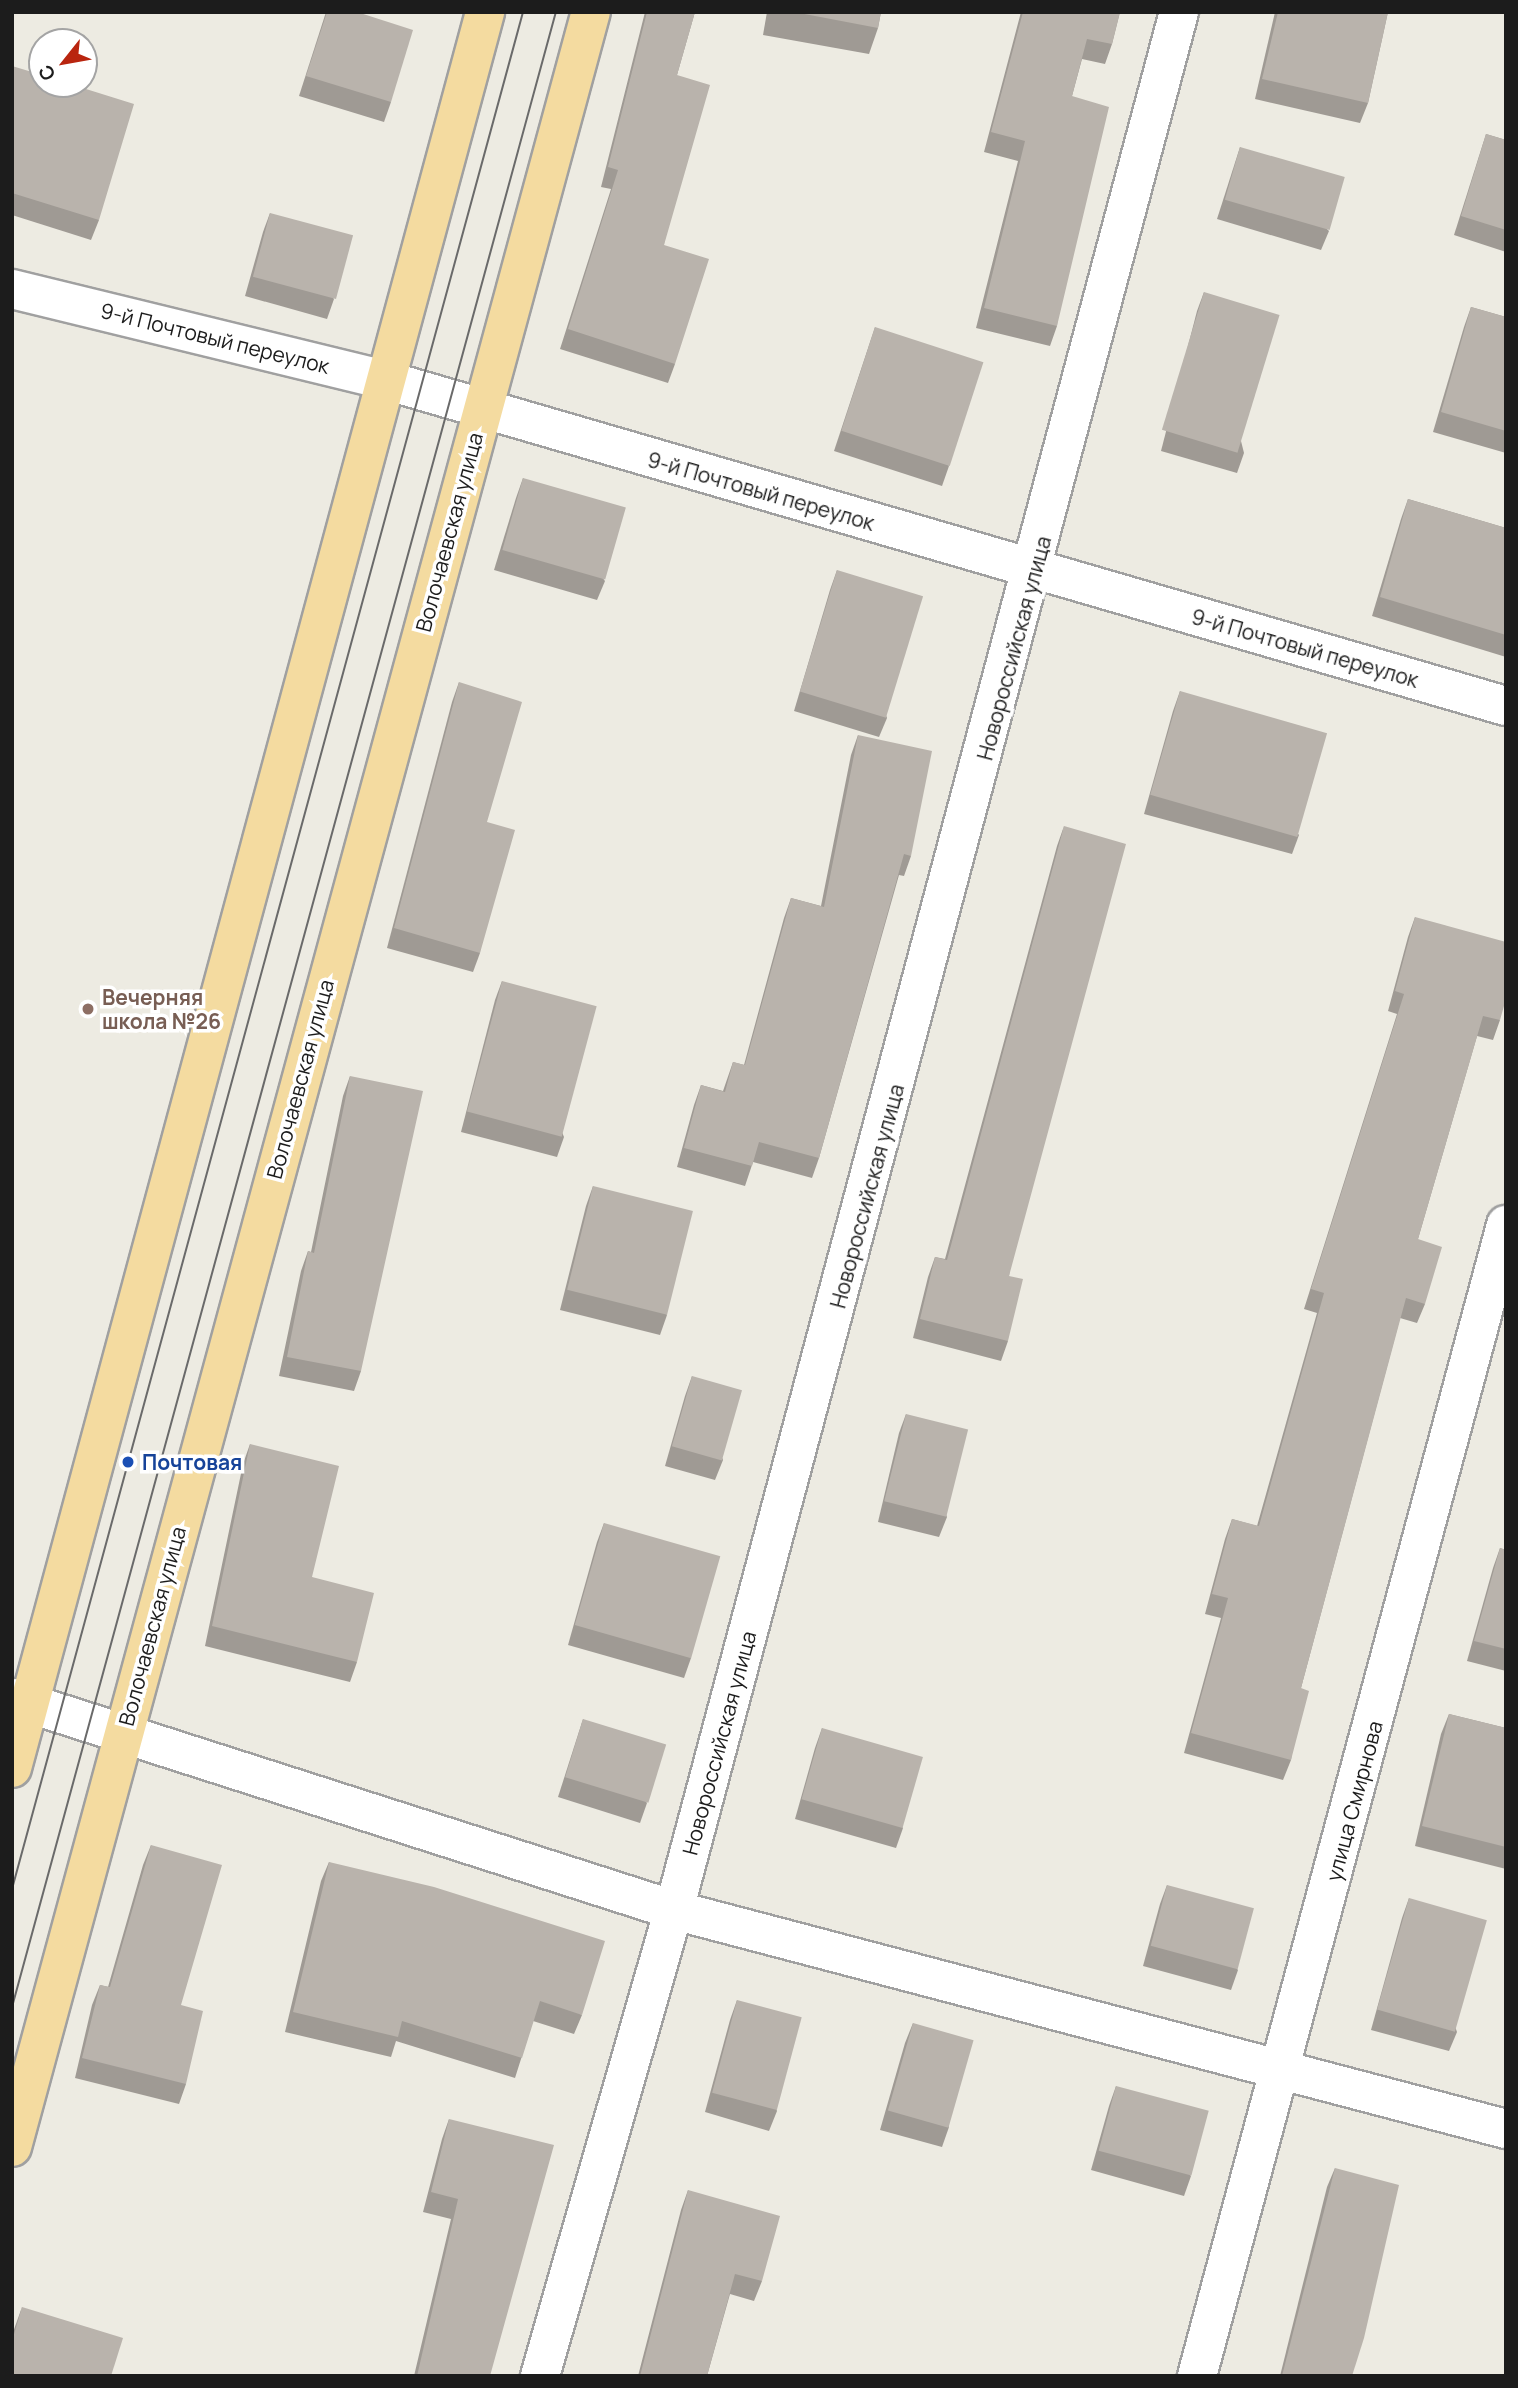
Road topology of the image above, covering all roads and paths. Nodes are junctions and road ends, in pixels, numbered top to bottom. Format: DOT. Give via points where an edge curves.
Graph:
graph roads {
  1 [pos="485,12"];
  2 [pos="591,12"];
  3 [pos="1179,12"];
  4 [pos="12,289"];
  5 [pos="386,380"];
  6 [pos="482,410"];
  7 [pos="1035,571"];
  8 [pos="1506,706"];
  9 [pos="1506,1224"];
  10 [pos="21,1700"];
  11 [pos="123,1734"];
  12 [pos="12,1768"];
  13 [pos="674,1910"];
  14 [pos="1283,2071"];
  15 [pos="1506,2129"];
  16 [pos="12,2147"];
  17 [pos="540,2376"];
  18 [pos="1197,2376"];
  1 -- 5 [label="main road"];
  2 -- 6 [label="main road, Волочаевская улица"];
  3 -- 7 [label="street, Новороссийская улица"];
  4 -- 5 [label="street, 9-й Почтовый переулок"];
  5 -- 6 [label="street, 9-й Почтовый переулок"];
  5 -- 10 [label="main road"];
  6 -- 7 [label="street, 9-й Почтовый переулок"];
  6 -- 11 [label="main road, Волочаевская улица"];
  7 -- 8 [label="street, 9-й Почтовый переулок"];
  7 -- 13 [label="street, Новороссийская улица"];
  9 -- 14 [label="street, улица Смирнова"];
  10 -- 11 [label="street"];
  10 -- 12 [label="main road"];
  11 -- 13 [label="street"];
  11 -- 16 [label="main road, Волочаевская улица"];
  13 -- 14 [label="street"];
  13 -- 17 [label="street, Новороссийская улица"];
  14 -- 15 [label="street"];
  14 -- 18 [label="street, улица Смирнова"];
}
